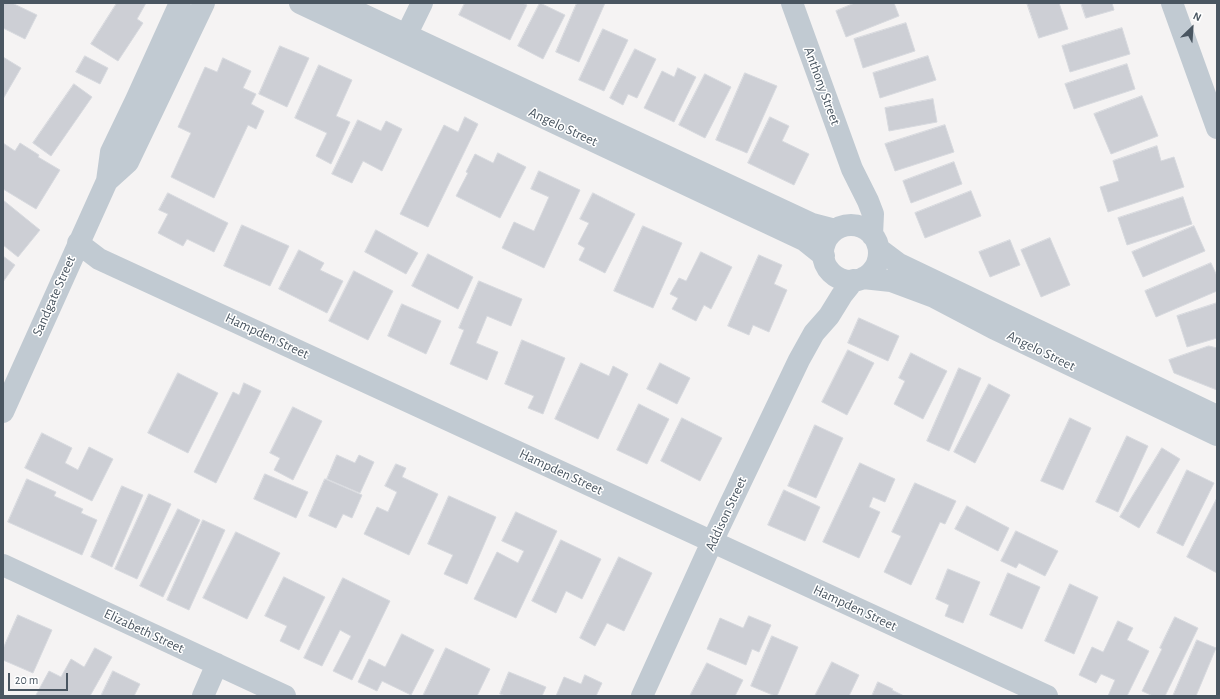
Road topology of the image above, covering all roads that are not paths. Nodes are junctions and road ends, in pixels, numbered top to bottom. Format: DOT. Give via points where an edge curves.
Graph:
graph roads {
  1 [pos="180,3"];
  2 [pos="204,3"];
  3 [pos="300,3"];
  4 [pos="338,3"];
  5 [pos="422,3"];
  6 [pos="792,3"];
  7 [pos="1172,3"];
  8 [pos="403,42"];
  9 [pos="1217,128"];
  10 [pos="852,169"];
  11 [pos="106,181"];
  12 [pos="839,228"];
  13 [pos="875,242"];
  14 [pos="78,243"];
  15 [pos="827,263"];
  16 [pos="858,279"];
  17 [pos="814,333"];
  18 [pos="3,412"];
  19 [pos="1217,416"];
  20 [pos="1217,435"];
  21 [pos="712,542"];
  22 [pos="3,565"];
  23 [pos="218,664"];
  24 [pos="203,696"];
  25 [pos="284,696"];
  26 [pos="642,696"];
  27 [pos="1047,696"];
  1 -- 11 [label="street, Sandgate Street" via="111,152"];
  2 -- 11 [label="street, Sandgate Street" via="128,162"];
  3 -- 8 [label="street, Angelo Street"];
  4 -- 8 [label="street, Angelo Street"];
  5 -- 8 [label="street"];
  6 -- 10 [label="street, Anthony Street"];
  7 -- 9 [label="street"];
  8 -- 12 [label="street, Angelo Street" via="812,224"];
  8 -- 15 [label="street, Angelo Street" via="804,240"];
  10 -- 12 [label="street, Anthony Street" via="854,205"];
  10 -- 13 [label="street, Anthony Street" via="873,214"];
  11 -- 14 [label="street, Sandgate Street"];
  12 -- 13 [label="street" via="859,226 866,229"];
  12 -- 15 [label="street" via="826,241 824,248"];
  13 -- 16 [label="street" via="878,258 875,266 870,273"];
  13 -- 19 [label="street, Angelo Street" via="899,264"];
  14 -- 18 [label="street, Sandgate Street"];
  14 -- 21 [label="street, Hampden Street" via="99,259"];
  15 -- 16 [label="street" via="837,277 845,280"];
  15 -- 17 [label="street, Addison Street" via="828,289 818,311"];
  16 -- 17 [label="street, Addison Street"];
  16 -- 20 [label="street, Angelo Street" via="891,281 934,298"];
  17 -- 21 [label="street, Addison Street"];
  21 -- 26 [label="street, Addison Street"];
  21 -- 27 [label="street, Hampden Street"];
  22 -- 23 [label="street, Elizabeth Street"];
  23 -- 24 [label="street"];
  23 -- 25 [label="street, Elizabeth Street"];
}
